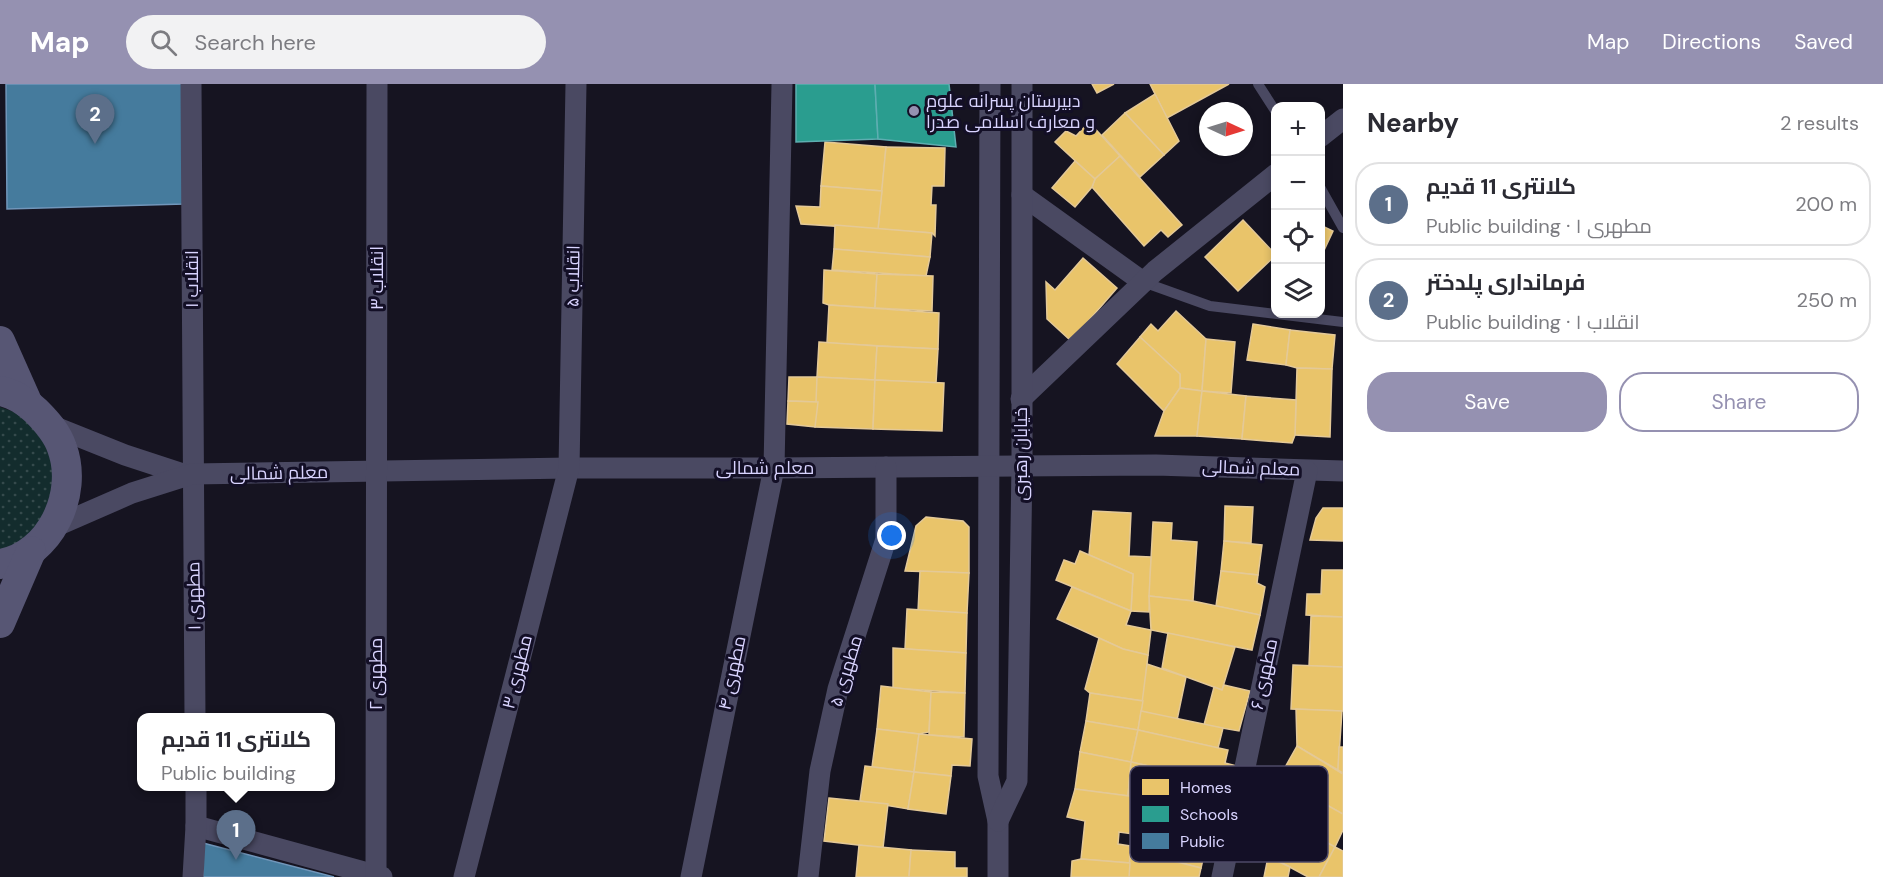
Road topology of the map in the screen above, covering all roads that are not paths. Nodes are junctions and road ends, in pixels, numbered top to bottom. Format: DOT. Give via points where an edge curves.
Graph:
graph roads {
  1 [pos="191,84"];
  2 [pos="377,84"];
  3 [pos="576,84"];
  4 [pos="782,84"];
  5 [pos="990,84"];
  6 [pos="1022,84"];
  7 [pos="1258,84"];
  8 [pos="1271,105"];
  9 [pos="1343,119"];
  10 [pos="1325,133"];
  11 [pos="1271,177"];
  12 [pos="1022,195"];
  13 [pos="1325,196"];
  14 [pos="1343,228"];
  15 [pos="1143,282"];
  16 [pos="1343,322"];
  17 [pos="0,341"];
  18 [pos="0,391"];
  19 [pos="1021,399"];
  20 [pos="28,404"];
  21 [pos="50,425"];
  22 [pos="1022,465"];
  23 [pos="989,466"];
  24 [pos="886,467"];
  25 [pos="569,468"];
  26 [pos="774,468"];
  27 [pos="1307,471"];
  28 [pos="1343,471"];
  29 [pos="376,472"];
  30 [pos="189,475"];
  31 [pos="52,528"];
  32 [pos="31,551"];
  33 [pos="0,564"];
  34 [pos="0,623"];
  35 [pos="195,713"];
  36 [pos="1245,766"];
  37 [pos="196,791"];
  38 [pos="998,820"];
  39 [pos="196,826"];
  40 [pos="1225,862"];
  41 [pos="379,876"];
  42 [pos="193,877"];
  43 [pos="464,877"];
  44 [pos="691,877"];
  45 [pos="808,877"];
  46 [pos="998,877"];
  47 [pos="1222,877"];
  1 -- 30 [label="street, انقلاب ۱"];
  2 -- 29 [label="street, انقلاب ۳"];
  3 -- 25 [label="street, انقلاب ۵"];
  4 -- 26 [label="street, مطهری ۴"];
  5 -- 23 [label="street, خیابان رهبری"];
  6 -- 12 [label="street, خیابان رهبری"];
  7 -- 8 [label="lane"];
  9 -- 10 [label="street"];
  11 -- 15 [label="street"];
  12 -- 15 [label="street"];
  12 -- 19 [label="street, خیابان رهبری"];
  13 -- 14 [label="lane"];
  15 -- 16 [label="lane" via="1210,306"];
  15 -- 19 [label="street"];
  17 -- 20 [label="main road"];
  18 -- 20 [label="main road"];
  19 -- 22 [label="street, خیابان رهبری"];
  20 -- 21 [label="main road"];
  21 -- 30 [label="street"];
  21 -- 31 [label="main road" via="63,449 67,476 64,503"];
  22 -- 23 [label="street, معلم شمالی"];
  22 -- 27 [label="street, معلم شمالی"];
  22 -- 38 [label="street, خیابان رهبری" via="1017,781"];
  23 -- 24 [label="street, معلم شمالی"];
  23 -- 38 [label="street, خیابان رهبری" via="988,776"];
  24 -- 26 [label="street, معلم شمالی"];
  24 -- 45 [label="street, مطهری ۵" via="886,539 838,689 820,771"];
  25 -- 26 [label="street, معلم شمالی"];
  25 -- 29 [label="street, معلم شمالی"];
  25 -- 43 [label="street, مطهری ۳"];
  26 -- 44 [label="street, مطهری ۴"];
  27 -- 28 [label="street, معلم شمالی"];
  27 -- 36 [label="street, مطهری ۶"];
  29 -- 30 [label="street, معلم شمالی"];
  29 -- 41 [label="street, مطهری ۲"];
  30 -- 31 [label="street" via="132,493"];
  30 -- 35 [label="street, مطهری ۱"];
  31 -- 32 [label="main road"];
  32 -- 33 [label="main road"];
  32 -- 34 [label="main road"];
  37 -- 39 [label="street"];
  38 -- 46 [label="street, خیابان رهبری"];
  39 -- 41 [label="street"];
  39 -- 42 [label="street"];
  40 -- 47 [label="street, مطهری ۶"];
}
